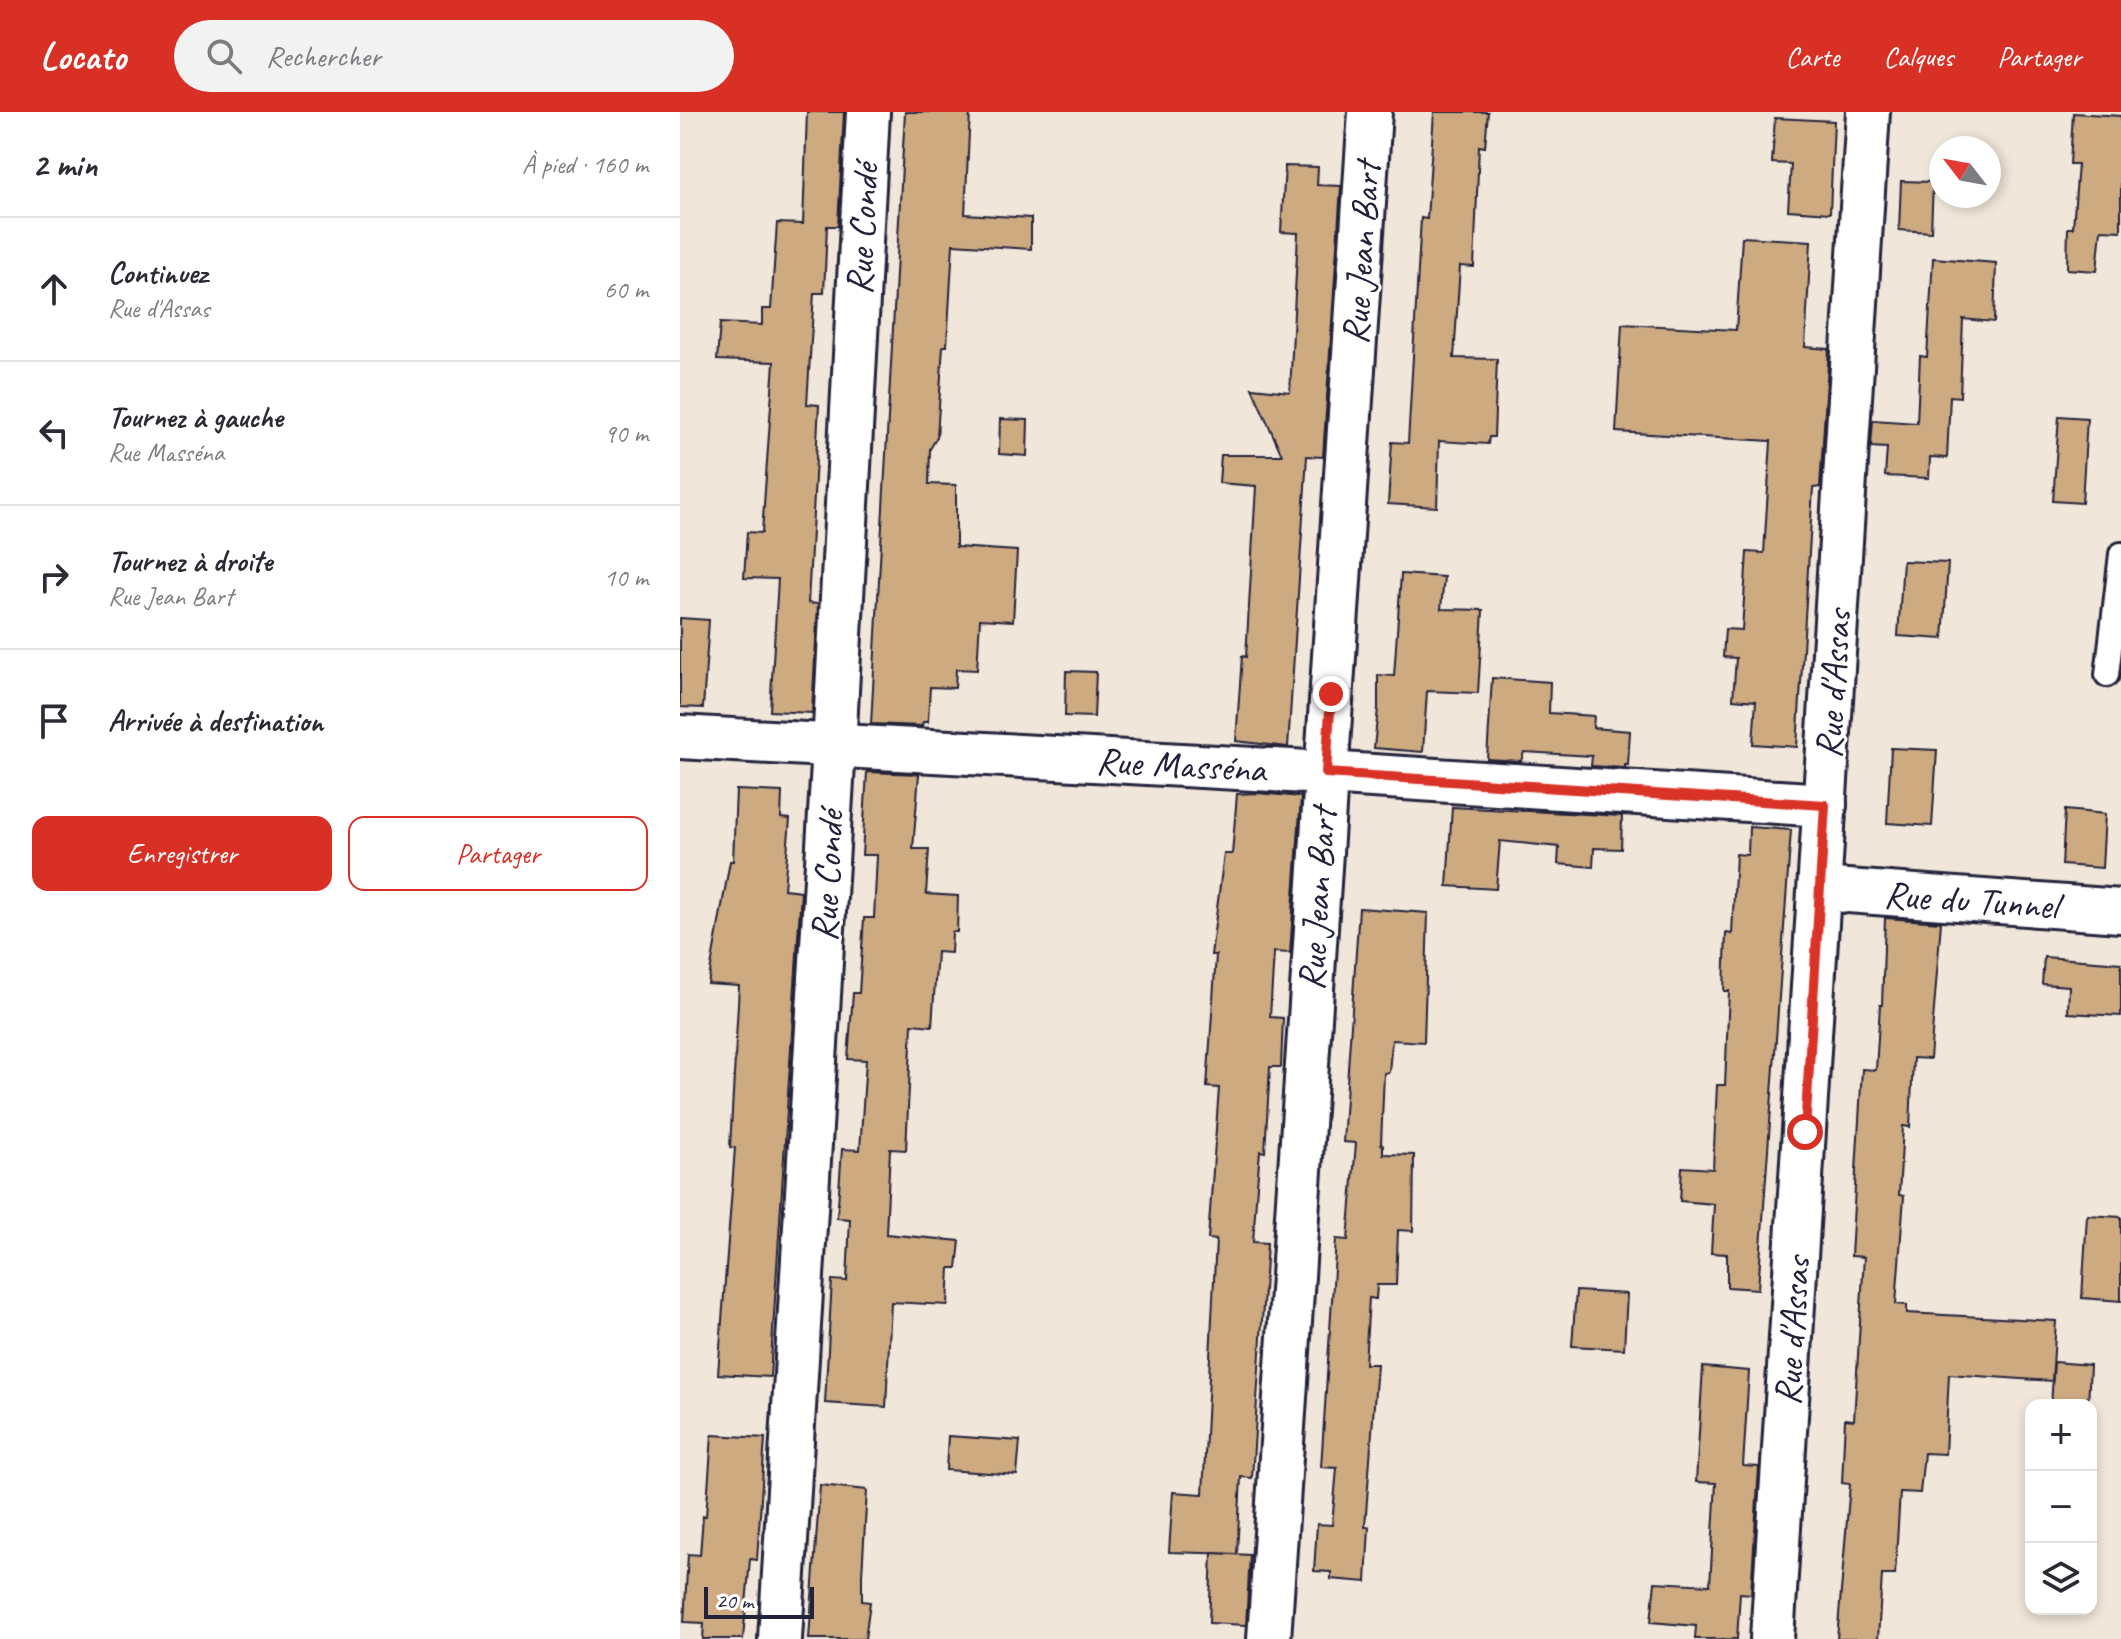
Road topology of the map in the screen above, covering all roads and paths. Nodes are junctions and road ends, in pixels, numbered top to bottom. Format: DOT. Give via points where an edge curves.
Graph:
graph roads {
  1 [pos="868,112"];
  2 [pos="1370,112"];
  3 [pos="1868,112"];
  4 [pos="2121,554"];
  5 [pos="2107,675"];
  6 [pos="680,737"];
  7 [pos="834,747"];
  8 [pos="1326,773"];
  9 [pos="1825,805"];
  10 [pos="1820,889"];
  11 [pos="2121,911"];
  12 [pos="780,1639"];
  13 [pos="1269,1639"];
  14 [pos="1772,1639"];
  1 -- 7 [label="street, Rue Condé"];
  2 -- 8 [label="street, Rue Jean Bart"];
  3 -- 9 [label="street, Rue d'Assas"];
  4 -- 5 [label="lane"];
  6 -- 7 [label="street, Rue Masséna"];
  7 -- 8 [label="street, Rue Masséna"];
  7 -- 12 [label="street, Rue Condé"];
  8 -- 9 [label="street, Rue Masséna"];
  8 -- 13 [label="street, Rue Jean Bart"];
  9 -- 10 [label="street, Rue d'Assas"];
  10 -- 11 [label="street, Rue du Tunnel"];
  10 -- 14 [label="street, Rue d'Assas"];
}
